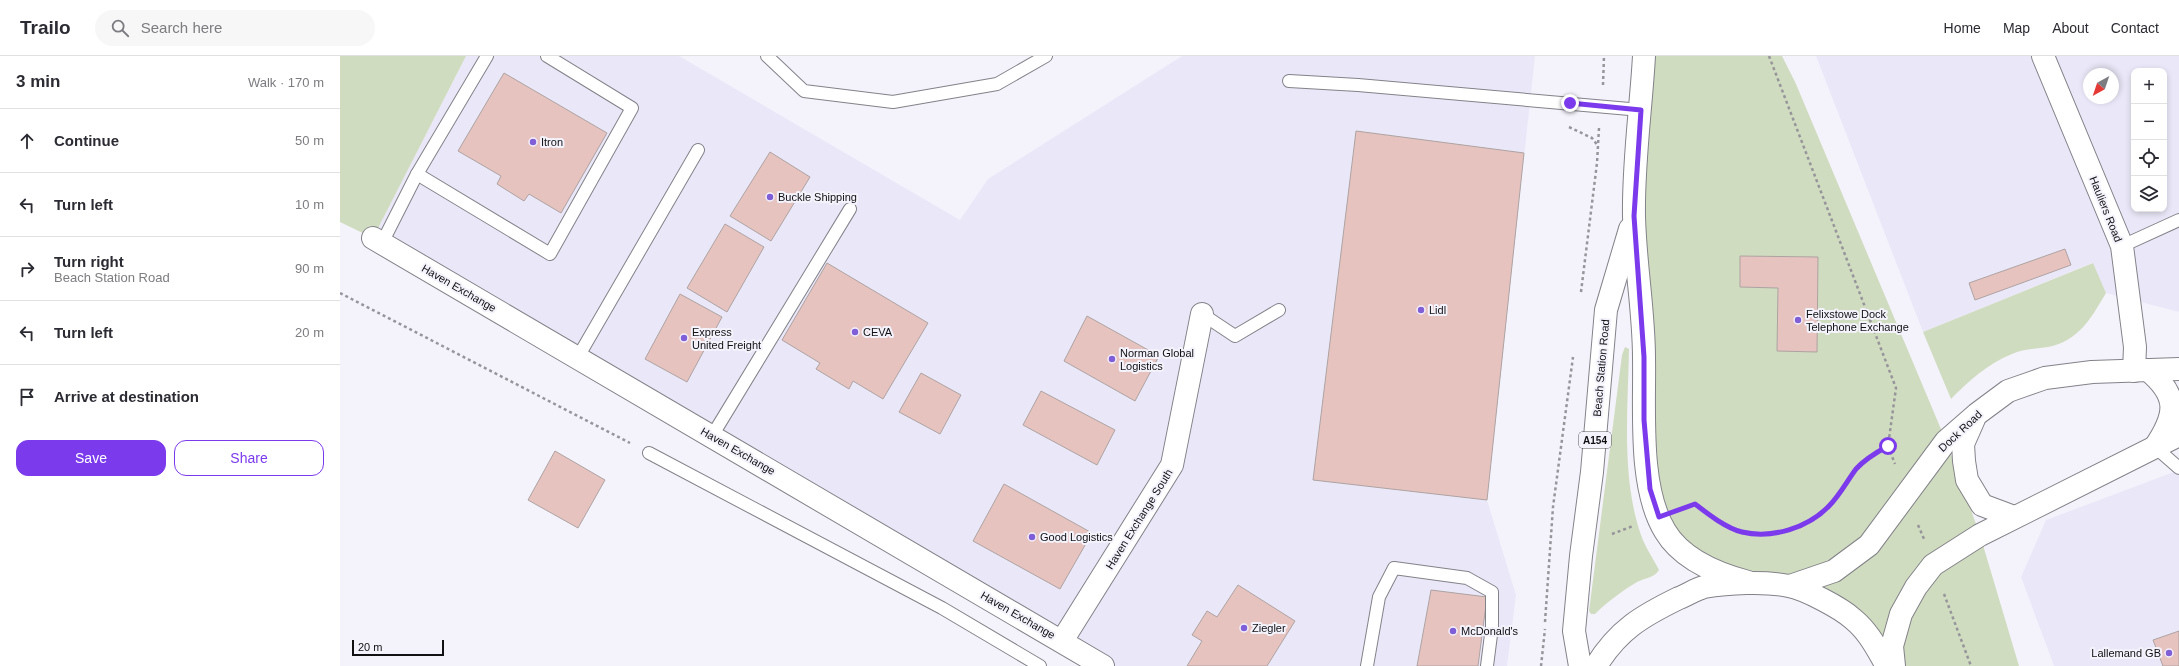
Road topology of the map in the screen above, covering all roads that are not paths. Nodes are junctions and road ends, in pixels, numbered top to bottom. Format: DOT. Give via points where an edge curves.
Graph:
graph roads {
  1 [pos="487,56"];
  2 [pos="547,56"];
  3 [pos="767,56"];
  4 [pos="1046,56"];
  5 [pos="1644,56"];
  6 [pos="2043,56"];
  7 [pos="1290,81"];
  8 [pos="1641,110"];
  9 [pos="698,150"];
  10 [pos="417,174"];
  11 [pos="850,209"];
  12 [pos="1634,216"];
  13 [pos="2179,220"];
  14 [pos="378,240"];
  15 [pos="2122,246"];
  16 [pos="1279,310"];
  17 [pos="1202,314"];
  18 [pos="578,357"];
  19 [pos="2179,369"];
  20 [pos="2141,370"];
  21 [pos="1977,414"];
  22 [pos="2179,435"];
  23 [pos="712,436"];
  24 [pos="2156,447"];
  25 [pos="649,453"];
  26 [pos="2179,468"];
  27 [pos="2014,517"];
  28 [pos="1755,584"];
  29 [pos="1790,586"];
  30 [pos="1062,641"];
  31 [pos="1040,666"];
  32 [pos="1103,666"];
  33 [pos="1367,666"];
  34 [pos="1487,666"];
  35 [pos="1580,666"];
  36 [pos="1596,666"];
  37 [pos="1886,666"];
  38 [pos="1894,666"];
  1 -- 10 [label="lane"];
  2 -- 10 [label="lane" via="632,108 550,254"];
  3 -- 4 [label="lane" via="804,91 893,102 997,84"];
  5 -- 8 [label="main road, Beach Station Road / A154"];
  6 -- 15 [label="main road, Hauliers Road"];
  7 -- 8 [label="lane"];
  8 -- 12 [label="main road, Beach Station Road / A154"];
  9 -- 18 [label="lane"];
  10 -- 14 [label="lane"];
  11 -- 23 [label="lane"];
  12 -- 28 [label="main road, Beach Station Road / A154" via="1644,357 1644,420 1650,489 1659,517 1665,532 1699,563 1716,573"];
  12 -- 35 [label="main road, Beach Station Road / A154" via="1606,310 1592,472 1574,631"];
  13 -- 15 [label="lane"];
  14 -- 18 [label="main road, Haven Exchange"];
  15 -- 20 [label="main road, Hauliers Road" via="2135,347"];
  16 -- 17 [label="lane" via="1235,336"];
  17 -- 30 [label="main road, Haven Exchange South" via="1172,465"];
  18 -- 23 [label="main road, Haven Exchange"];
  19 -- 20 [label="main road, Dock Road"];
  20 -- 21 [label="main road, Dock Road" via="2092,372 2045,378 2008,391"];
  20 -- 24 [label="main road" via="2161,380 2171,392 2174,410 2169,426"];
  21 -- 27 [label="main road" via="1963,444 1967,480 1982,505"];
  21 -- 29 [label="main road, Dock Road" via="1934,455 1869,545 1834,571"];
  22 -- 24 [label="main road"];
  23 -- 30 [label="main road, Haven Exchange"];
  24 -- 26 [label="lane"];
  24 -- 27 [label="main road"];
  25 -- 31 [label="lane" via="942,608"];
  27 -- 38 [label="main road" via="1955,550 1934,565 1916,587 1901,614 1892,646"];
  28 -- 29 [label="main road"];
  28 -- 36 [label="main road" via="1703,587 1663,606 1628,626 1607,648"];
  29 -- 37 [label="main road" via="1826,602 1853,619 1871,638"];
  30 -- 32 [label="main road, Haven Exchange"];
  33 -- 34 [label="lane" via="1379,597 1394,568 1467,578 1492,592 1492,627"];
}
